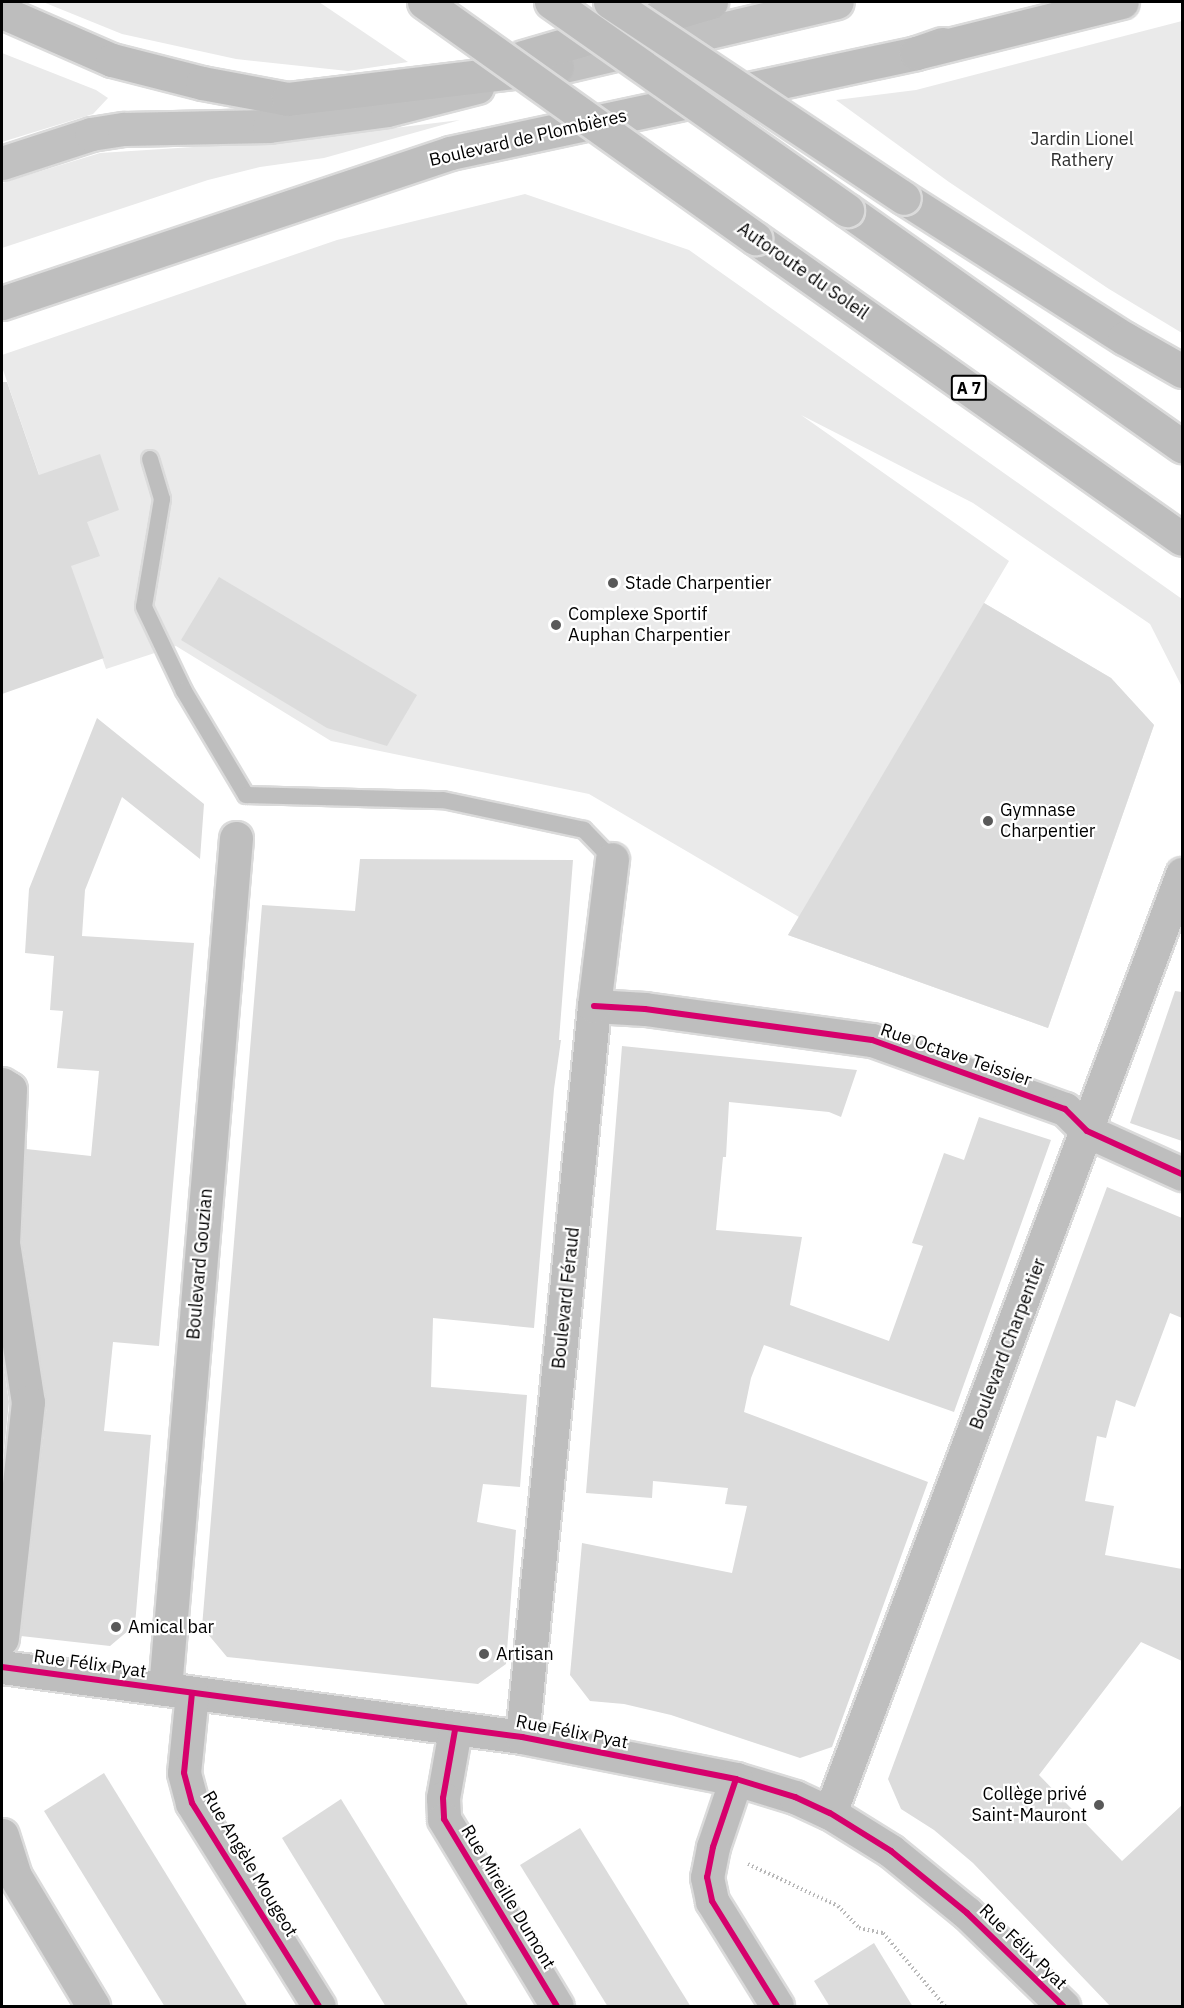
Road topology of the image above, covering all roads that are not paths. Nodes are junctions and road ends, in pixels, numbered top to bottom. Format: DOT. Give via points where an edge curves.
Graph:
graph roads {
  1 [pos="424,2"];
  2 [pos="550,2"];
  3 [pos="610,2"];
  4 [pos="711,2"];
  5 [pos="837,2"];
  6 [pos="1063,2"];
  7 [pos="1122,2"];
  8 [pos="10,16"];
  9 [pos="916,53"];
  10 [pos="557,67"];
  11 [pos="435,83"];
  12 [pos="2,163"];
  13 [pos="2,303"];
  14 [pos="1182,371"];
  15 [pos="1182,446"];
  16 [pos="150,459"];
  17 [pos="1182,538"];
  18 [pos="236,838"];
  19 [pos="612,859"];
  20 [pos="1182,874"];
  21 [pos="594,1006"];
  22 [pos="2,1084"];
  23 [pos="1087,1131"];
  24 [pos="1182,1174"];
  25 [pos="4,1589"];
  26 [pos="2,1639"];
  27 [pos="2,1667"];
  28 [pos="178,1691"];
  29 [pos="455,1730"];
  30 [pos="522,1737"];
  31 [pos="736,1779"];
  32 [pos="830,1813"];
  33 [pos="2,1835"];
  34 [pos="93,2007"];
  35 [pos="319,2007"];
  36 [pos="557,2007"];
  37 [pos="777,2007"];
  38 [pos="1063,2007"];
  1 -- 17 [label="highway, Autoroute du Soleil / A 7, bridge"];
  2 -- 15 [label="highway, bridge"];
  3 -- 14 [label="highway, bridge" via="904,198"];
  4 -- 11 [label="highway"];
  5 -- 10 [label="main road"];
  6 -- 9 [label="street, Boulevard de Plombières"];
  7 -- 9 [label="highway"];
  8 -- 11 [label="highway" via="122,63 265,96 288,99"];
  9 -- 13 [label="street, Boulevard de Plombières" via="450,153"];
  10 -- 11 [label="highway"];
  10 -- 12 [label="main road" via="387,110 269,126 124,129 91,134"];
  16 -- 19 [label="lane" via="162,499 144,607 184,691 246,795 443,800 584,830"];
  18 -- 28 [label="street, Boulevard Gouzian"];
  19 -- 21 [label="street, Boulevard Féraud"];
  20 -- 23 [label="street, Boulevard Charpentier"];
  21 -- 23 [label="street, Rue Octave Teissier" via="645,1009 872,1040 1065,1109"];
  21 -- 30 [label="street, Boulevard Féraud"];
  22 -- 25 [label="street" via="10,1089 3,1243 28,1402"];
  23 -- 24 [label="street, Rue Octave Teissier"];
  23 -- 32 [label="street, Boulevard Charpentier"];
  25 -- 26 [label="street"];
  27 -- 28 [label="street, Rue Félix Pyat"];
  28 -- 29 [label="street, Rue Félix Pyat"];
  28 -- 35 [label="street, Rue Angèle Mougeot" via="184,1773 192,1803"];
  29 -- 30 [label="street, Rue Félix Pyat"];
  29 -- 36 [label="street, Rue Mireille Dumont" via="443,1798 444,1819"];
  30 -- 31 [label="street, Rue Félix Pyat"];
  31 -- 32 [label="street, Rue Félix Pyat" via="795,1797"];
  31 -- 37 [label="street" via="706,1877 712,1900"];
  32 -- 38 [label="street, Rue Félix Pyat" via="870,1836 967,1913"];
  33 -- 34 [label="street" via="15,1876"];
}
